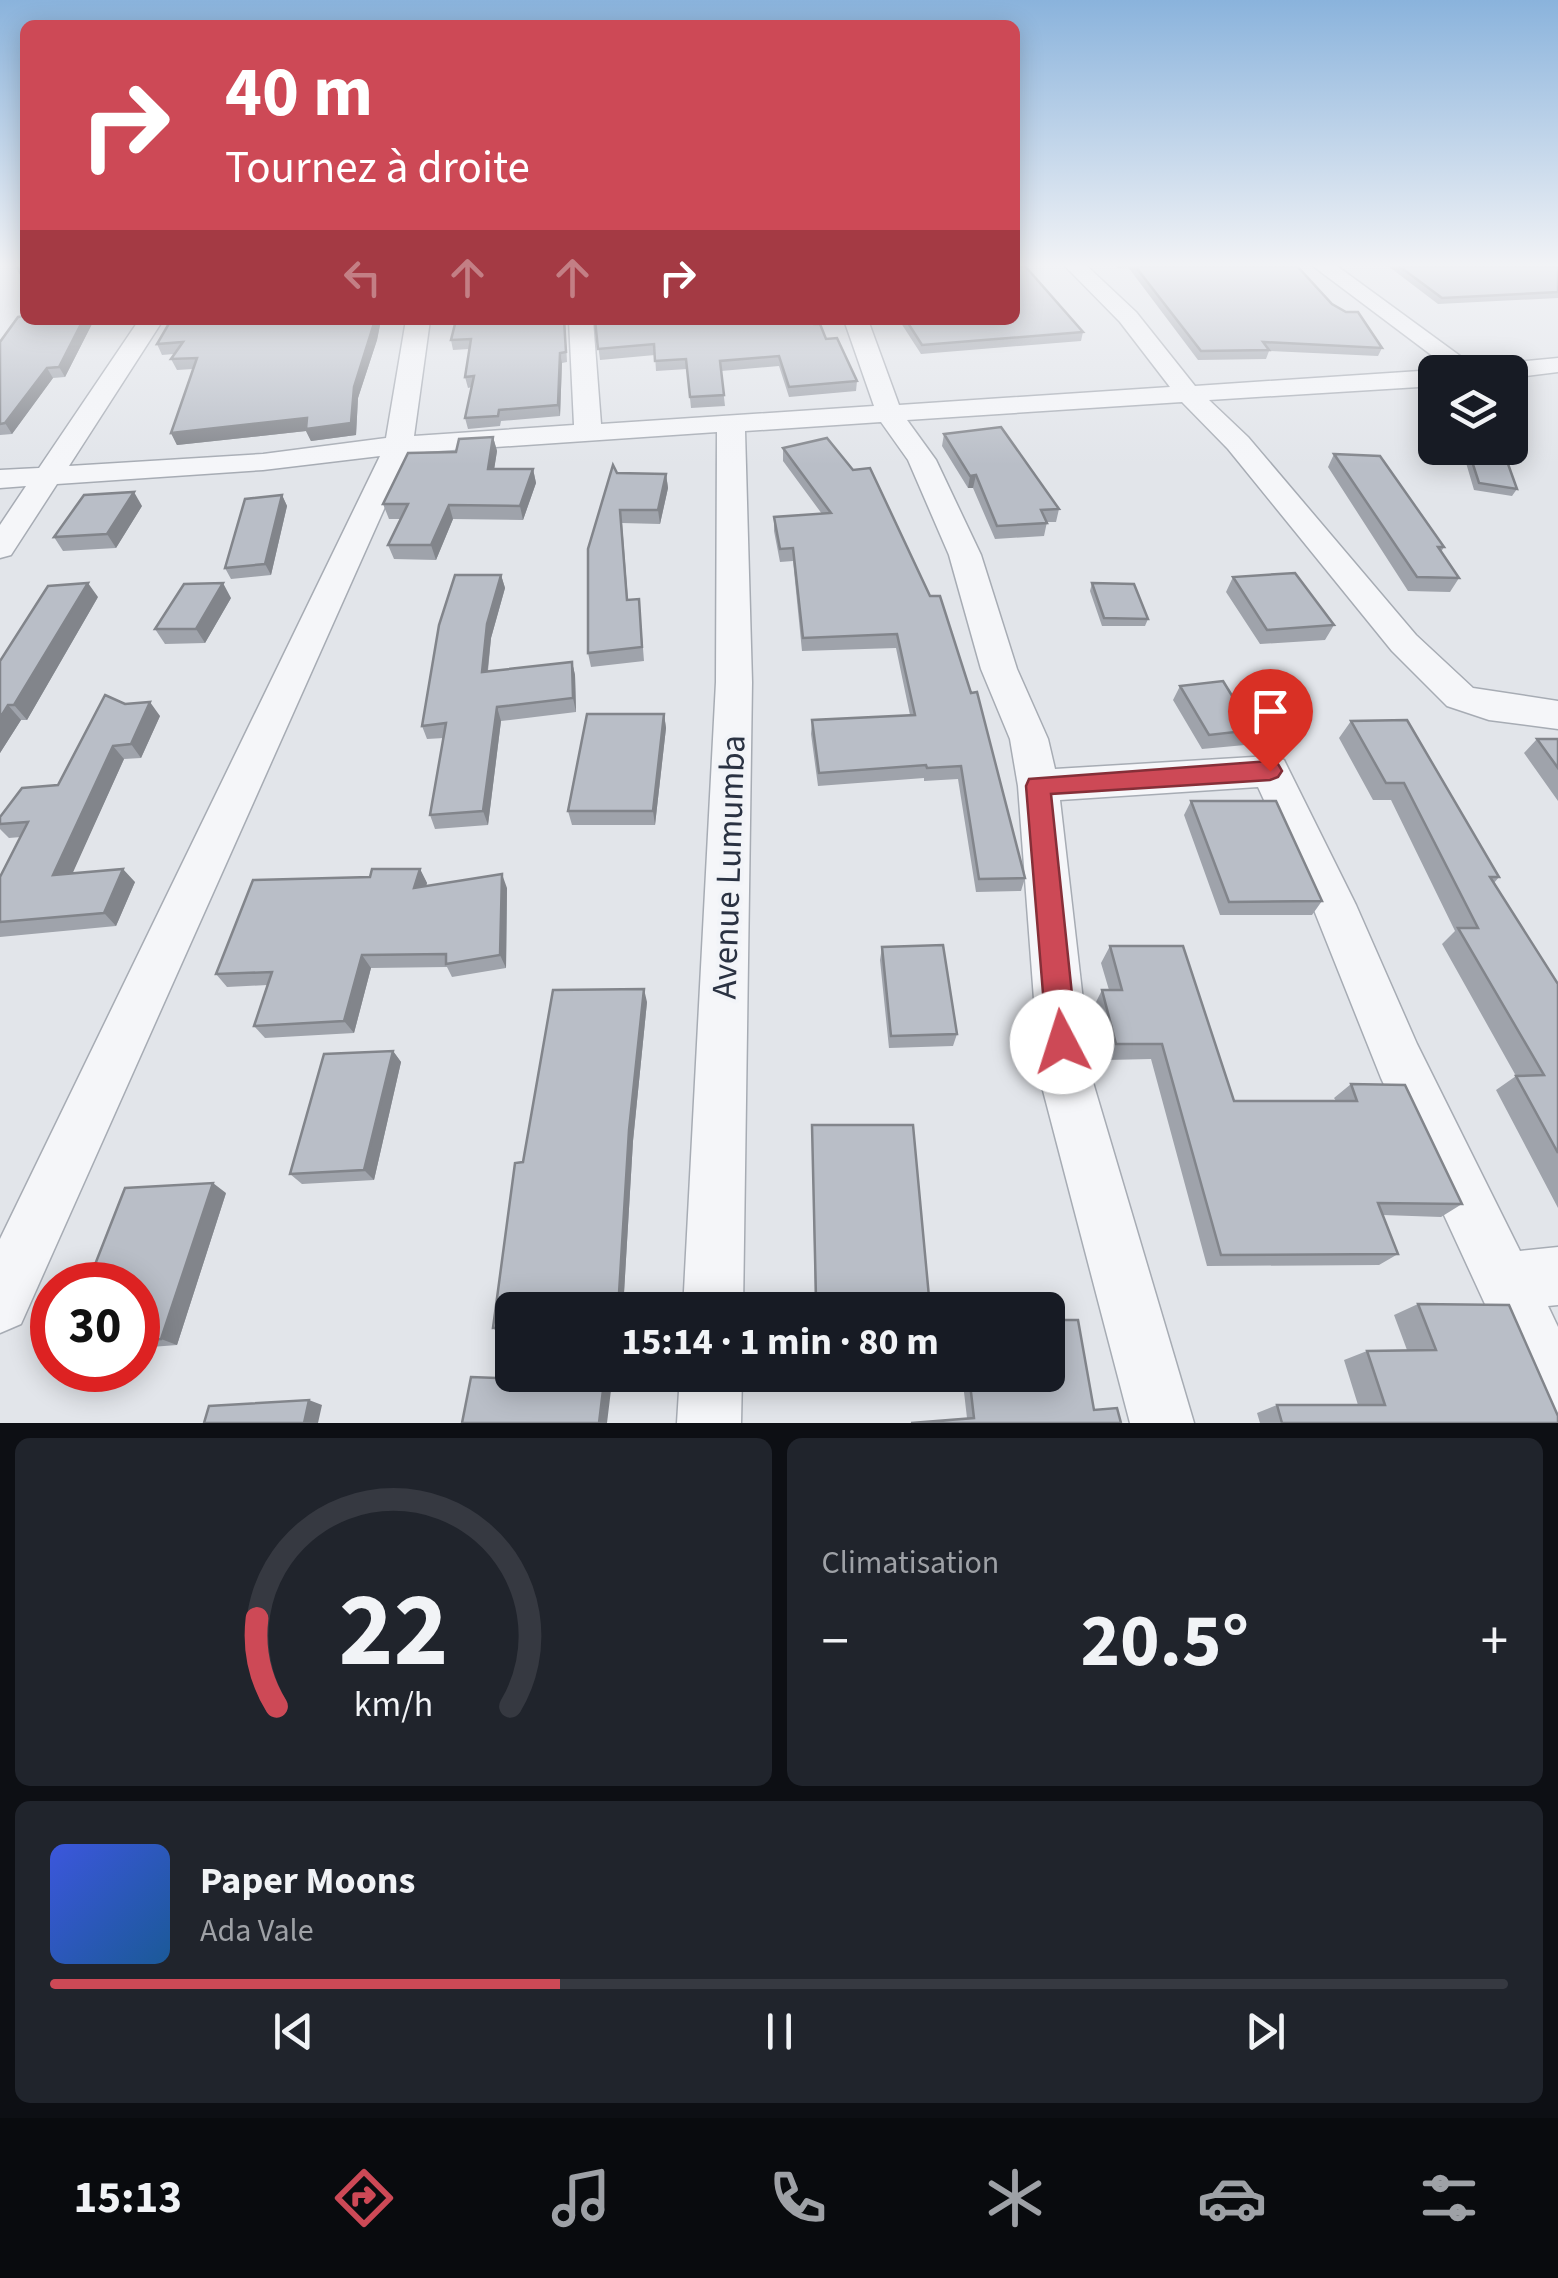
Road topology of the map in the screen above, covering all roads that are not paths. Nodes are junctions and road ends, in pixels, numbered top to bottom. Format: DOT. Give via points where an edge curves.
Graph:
graph roads {
  1 [pos="143,332"];
  2 [pos="416,332"];
  3 [pos="583,332"];
  4 [pos="860,332"];
  5 [pos="1140,332"];
  6 [pos="1414,332"];
  7 [pos="1446,355"];
  8 [pos="1558,365"];
  9 [pos="1528,368"];
  10 [pos="1418,379"];
  11 [pos="1188,394"];
  12 [pos="890,415"];
  13 [pos="730,424"];
  14 [pos="588,433"];
  15 [pos="399,445"];
  16 [pos="51,474"];
  17 [pos="0,479"];
  18 [pos="0,548"];
  19 [pos="1558,715"];
  20 [pos="1038,786"];
  21 [pos="1531,1279"];
  22 [pos="714,1292"];
  23 [pos="0,1303"];
  24 [pos="710,1392"];
  25 [pos="1558,1393"];
  26 [pos="709,1423"];
  27 [pos="1162,1423"];
  1 -- 16 [label="street"];
  2 -- 15 [label="street"];
  3 -- 14 [label="street"];
  4 -- 12 [label="street"];
  5 -- 11 [label="street"];
  6 -- 7 [label="street"];
  8 -- 9 [label="street"];
  10 -- 11 [label="street"];
  11 -- 12 [label="street"];
  11 -- 19 [label="street" via="1238,444 1404,644 1460,697"];
  12 -- 13 [label="street"];
  12 -- 20 [label="street" via="922,460 965,555 999,669 1029,739"];
  13 -- 14 [label="street"];
  13 -- 22 [label="street, Avenue Lumumba" via="734,682"];
  14 -- 15 [label="street"];
  15 -- 16 [label="street" via="263,462"];
  15 -- 23 [label="street"];
  16 -- 17 [label="street"];
  16 -- 18 [label="street"];
  20 -- 21 [label="street" via="1270,771 1399,1061"];
  20 -- 27 [label="street" via="1066,1079"];
  21 -- 25 [label="street"];
  24 -- 26 [label="street"];
}
